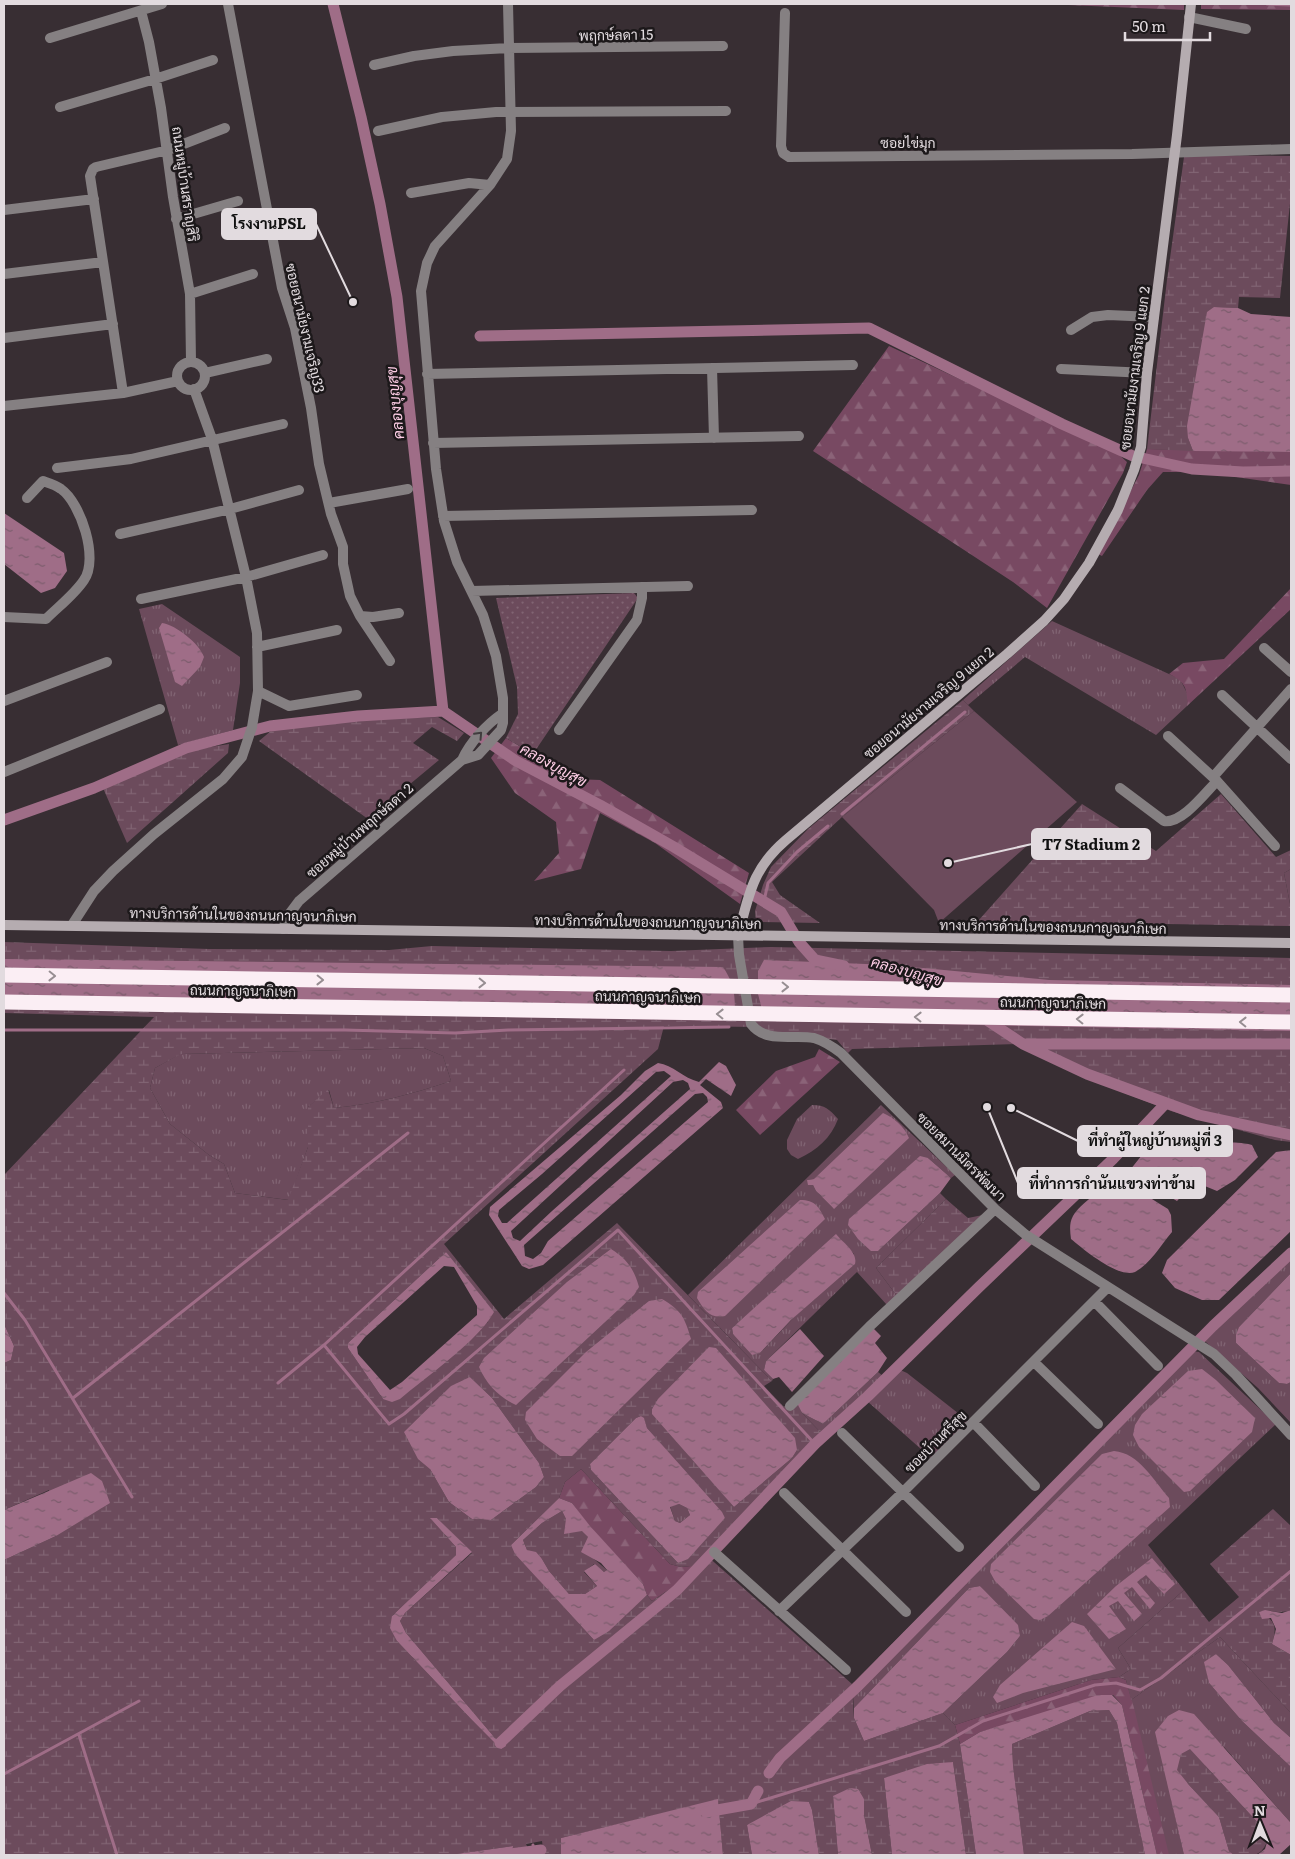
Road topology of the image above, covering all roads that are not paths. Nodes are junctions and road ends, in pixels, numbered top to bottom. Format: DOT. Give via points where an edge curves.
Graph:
graph roads {
  1 [pos="162,4"];
  2 [pos="228,4"];
  3 [pos="508,4"];
  4 [pos="1191,4"];
  5 [pos="141,11"];
  6 [pos="785,13"];
  7 [pos="1189,17"];
  8 [pos="1246,29"];
  9 [pos="50,38"];
  10 [pos="723,46"];
  11 [pos="509,48"];
  12 [pos="213,60"];
  13 [pos="374,65"];
  14 [pos="155,80"];
  15 [pos="60,107"];
  16 [pos="726,111"];
  17 [pos="510,112"];
  18 [pos="226,128"];
  19 [pos="378,131"];
  20 [pos="1291,149"];
  21 [pos="168,150"];
  22 [pos="1175,151"];
  23 [pos="490,185"];
  24 [pos="411,193"];
  25 [pos="94,199"];
  26 [pos="238,201"];
  27 [pos="4,210"];
  28 [pos="176,219"];
  29 [pos="103,262"];
  30 [pos="4,274"];
  31 [pos="254,274"];
  32 [pos="190,294"];
  33 [pos="1154,317"];
  34 [pos="113,324"];
  35 [pos="1071,330"];
  36 [pos="4,338"];
  37 [pos="267,359"];
  38 [pos="191,362"];
  39 [pos="853,365"];
  40 [pos="712,368"];
  41 [pos="1061,369"];
  42 [pos="205,373"];
  43 [pos="1147,373"];
  44 [pos="427,374"];
  45 [pos="178,381"];
  46 [pos="194,389"];
  47 [pos="123,393"];
  48 [pos="4,406"];
  49 [pos="283,424"];
  50 [pos="799,436"];
  51 [pos="714,438"];
  52 [pos="212,439"];
  53 [pos="433,443"];
  54 [pos="57,468"];
  55 [pos="408,489"];
  56 [pos="299,490"];
  57 [pos="27,498"];
  58 [pos="329,503"];
  59 [pos="230,510"];
  60 [pos="752,510"];
  61 [pos="443,516"];
  62 [pos="120,534"];
  63 [pos="322,555"];
  64 [pos="246,577"];
  65 [pos="688,586"];
  66 [pos="642,587"];
  67 [pos="472,591"];
  68 [pos="141,599"];
  69 [pos="399,613"];
  70 [pos="360,616"];
  71 [pos="4,617"];
  72 [pos="337,630"];
  73 [pos="257,647"];
  74 [pos="1264,648"];
  75 [pos="390,661"];
  76 [pos="107,662"];
  77 [pos="1291,672"];
  78 [pos="1291,689"];
  79 [pos="258,691"];
  80 [pos="357,695"];
  81 [pos="1222,695"];
  82 [pos="4,700"];
  83 [pos="160,709"];
  84 [pos="504,713"];
  85 [pos="1258,726"];
  86 [pos="560,730"];
  87 [pos="1168,736"];
  88 [pos="1291,758"];
  89 [pos="462,760"];
  90 [pos="4,772"];
  91 [pos="1215,779"];
  92 [pos="1120,788"];
  93 [pos="1275,846"];
  94 [pos="4,925"];
  95 [pos="72,925"];
  96 [pos="283,929"];
  97 [pos="738,936"];
  98 [pos="1291,943"];
  99 [pos="4,975"];
  100 [pos="1291,995"];
  101 [pos="4,1002"];
  102 [pos="1291,1022"];
  103 [pos="995,1209"];
  104 [pos="1108,1287"];
  105 [pos="1094,1301"];
  106 [pos="1034,1362"];
  107 [pos="1158,1366"];
  108 [pos="790,1406"];
  109 [pos="974,1422"];
  110 [pos="1098,1424"];
  111 [pos="842,1433"];
  112 [pos="1291,1435"];
  113 [pos="1035,1486"];
  114 [pos="903,1492"];
  115 [pos="784,1493"];
  116 [pos="959,1547"];
  117 [pos="842,1548"];
  118 [pos="714,1552"];
  119 [pos="778,1611"];
  120 [pos="906,1612"];
  121 [pos="846,1670"];
  1 -- 5 [label="street"];
  2 -- 58 [label="street, ซอยอนามัยงามเจริญ33" via="282,288 295,328 318,464"];
  3 -- 11 [label="street"];
  4 -- 7 [label="main road, ซอยอนามัยงามเจริญ 9 แยก 2"];
  5 -- 9 [label="street"];
  5 -- 14 [label="street, ถนนหมู่บ้านสราญสิริ"];
  6 -- 22 [label="street, ซอยไข่มุก" via="781,146 789,157"];
  7 -- 8 [label="street"];
  7 -- 22 [label="main road, ซอยอนามัยงามเจริญ 9 แยก 2"];
  10 -- 11 [label="street, พฤกษ์ลดา 15"];
  11 -- 13 [label="street, พฤกษ์ลดา 15" via="453,51"];
  11 -- 17 [label="street"];
  12 -- 14 [label="street"];
  14 -- 15 [label="street"];
  14 -- 21 [label="street, ถนนหมู่บ้านสราญสิริ"];
  16 -- 17 [label="street"];
  17 -- 19 [label="street" via="442,117"];
  17 -- 23 [label="street" via="507,159"];
  18 -- 21 [label="street"];
  20 -- 22 [label="street"];
  21 -- 25 [label="street" via="93,169 90,176"];
  21 -- 28 [label="street, ถนนหมู่บ้านสราญสิริ"];
  22 -- 33 [label="main road, ซอยอนามัยงามเจริญ 9 แยก 2"];
  23 -- 24 [label="street" via="469,183"];
  23 -- 44 [label="street" via="435,246 427,263 421,291"];
  25 -- 27 [label="street"];
  25 -- 29 [label="street"];
  26 -- 28 [label="street"];
  28 -- 32 [label="street, ถนนหมู่บ้านสราญสิริ"];
  29 -- 30 [label="street"];
  29 -- 34 [label="street"];
  31 -- 32 [label="street"];
  32 -- 38 [label="street, ถนนหมู่บ้านสราญสิริ"];
  33 -- 35 [label="street" via="1092,317"];
  33 -- 43 [label="main road, ซอยอนามัยงามเจริญ 9 แยก 2"];
  34 -- 36 [label="street"];
  34 -- 47 [label="street"];
  37 -- 42 [label="street"];
  38 -- 42 [label="street" via="199,364"];
  38 -- 45 [label="street" via="180,366"];
  39 -- 40 [label="street"];
  40 -- 44 [label="street"];
  40 -- 51 [label="street"];
  41 -- 43 [label="street"];
  42 -- 46 [label="street" via="203,384"];
  43 -- 97 [label="main road, ซอยอนามัยงามเจริญ 9 แยก 2" via="1144,420 1134,470 1118,510 1089,563 1064,599 1007,654 774,849 764,860 755,879"];
  44 -- 53 [label="street"];
  45 -- 46 [label="street" via="186,389"];
  45 -- 47 [label="street"];
  46 -- 52 [label="street"];
  47 -- 48 [label="street"];
  49 -- 52 [label="street"];
  50 -- 51 [label="street"];
  51 -- 53 [label="street"];
  52 -- 54 [label="street" via="131,459"];
  52 -- 59 [label="street"];
  53 -- 61 [label="street"];
  55 -- 58 [label="street"];
  56 -- 59 [label="street"];
  57 -- 71 [label="street" via="43,481 61,489 79,511 90,564 85,580 46,619"];
  58 -- 70 [label="street, ซอยอนามัยงามเจริญ33" via="343,547 350,596"];
  59 -- 62 [label="street"];
  59 -- 64 [label="street"];
  60 -- 61 [label="street"];
  61 -- 67 [label="street" via="458,562"];
  63 -- 64 [label="street"];
  64 -- 68 [label="street"];
  64 -- 73 [label="street"];
  65 -- 66 [label="street"];
  66 -- 67 [label="street"];
  66 -- 86 [label="street" via="637,620"];
  67 -- 84 [label="street" via="496,656"];
  69 -- 70 [label="street"];
  70 -- 75 [label="street, ซอยอนามัยงามเจริญ33"];
  72 -- 73 [label="street"];
  73 -- 79 [label="street"];
  74 -- 77 [label="street"];
  76 -- 82 [label="street"];
  78 -- 85 [label="street"];
  79 -- 80 [label="street" via="289,706"];
  79 -- 95 [label="street" via="252,727 242,757 224,780 154,834 113,871 94,890"];
  81 -- 85 [label="street"];
  83 -- 90 [label="street"];
  89 -- 84 [label="street, ซอยหมู่บ้านพฤกษ์ลดา 2, one-way" via="467,748"];
  84 -- 89 [label="street, ซอยหมู่บ้านพฤกษ์ลดา 2" via="501,730 478,755"];
  85 -- 88 [label="street"];
  85 -- 91 [label="street"];
  87 -- 91 [label="street"];
  89 -- 96 [label="street, ซอยหมู่บ้านพฤกษ์ลดา 2" via="299,901"];
  91 -- 92 [label="street" via="1181,817 1170,822 1164,821"];
  91 -- 93 [label="street"];
  94 -- 95 [label="main road, ทางบริการด้านในของถนนกาญจนาภิเษก"];
  95 -- 96 [label="main road, ทางบริการด้านในของถนนกาญจนาภิเษก"];
  96 -- 97 [label="main road, ทางบริการด้านในของถนนกาญจนาภิเษก"];
  97 -- 98 [label="main road, ทางบริการด้านในของถนนกาญจนาภิเษก"];
  97 -- 103 [label="street, ซอยสมานมิตรพัฒนา" via="748,1007 755,1028 767,1035 814,1038 841,1053"];
  99 -- 100 [label="highway, ถนนกาญจนาภิเษก, one-way, bridge"];
  102 -- 101 [label="highway, ถนนกาญจนาภิเษก, one-way, bridge"];
  103 -- 104 [label="street, ซอยสมานมิตรพัฒนา" via="1030,1238"];
  103 -- 108 [label="street"];
  104 -- 105 [label="street, ซอยบ้านศรีสุข"];
  104 -- 112 [label="street, ซอยสมานมิตรพัฒนา" via="1214,1354"];
  105 -- 106 [label="street, ซอยบ้านศรีสุข"];
  105 -- 107 [label="street"];
  106 -- 109 [label="street, ซอยบ้านศรีสุข"];
  106 -- 110 [label="street"];
  109 -- 113 [label="street"];
  109 -- 114 [label="street, ซอยบ้านศรีสุข"];
  111 -- 114 [label="street"];
  114 -- 116 [label="street"];
  114 -- 117 [label="street, ซอยบ้านศรีสุข"];
  115 -- 117 [label="street"];
  117 -- 119 [label="street, ซอยบ้านศรีสุข"];
  117 -- 120 [label="street"];
  118 -- 119 [label="street"];
  119 -- 121 [label="street"];
}
